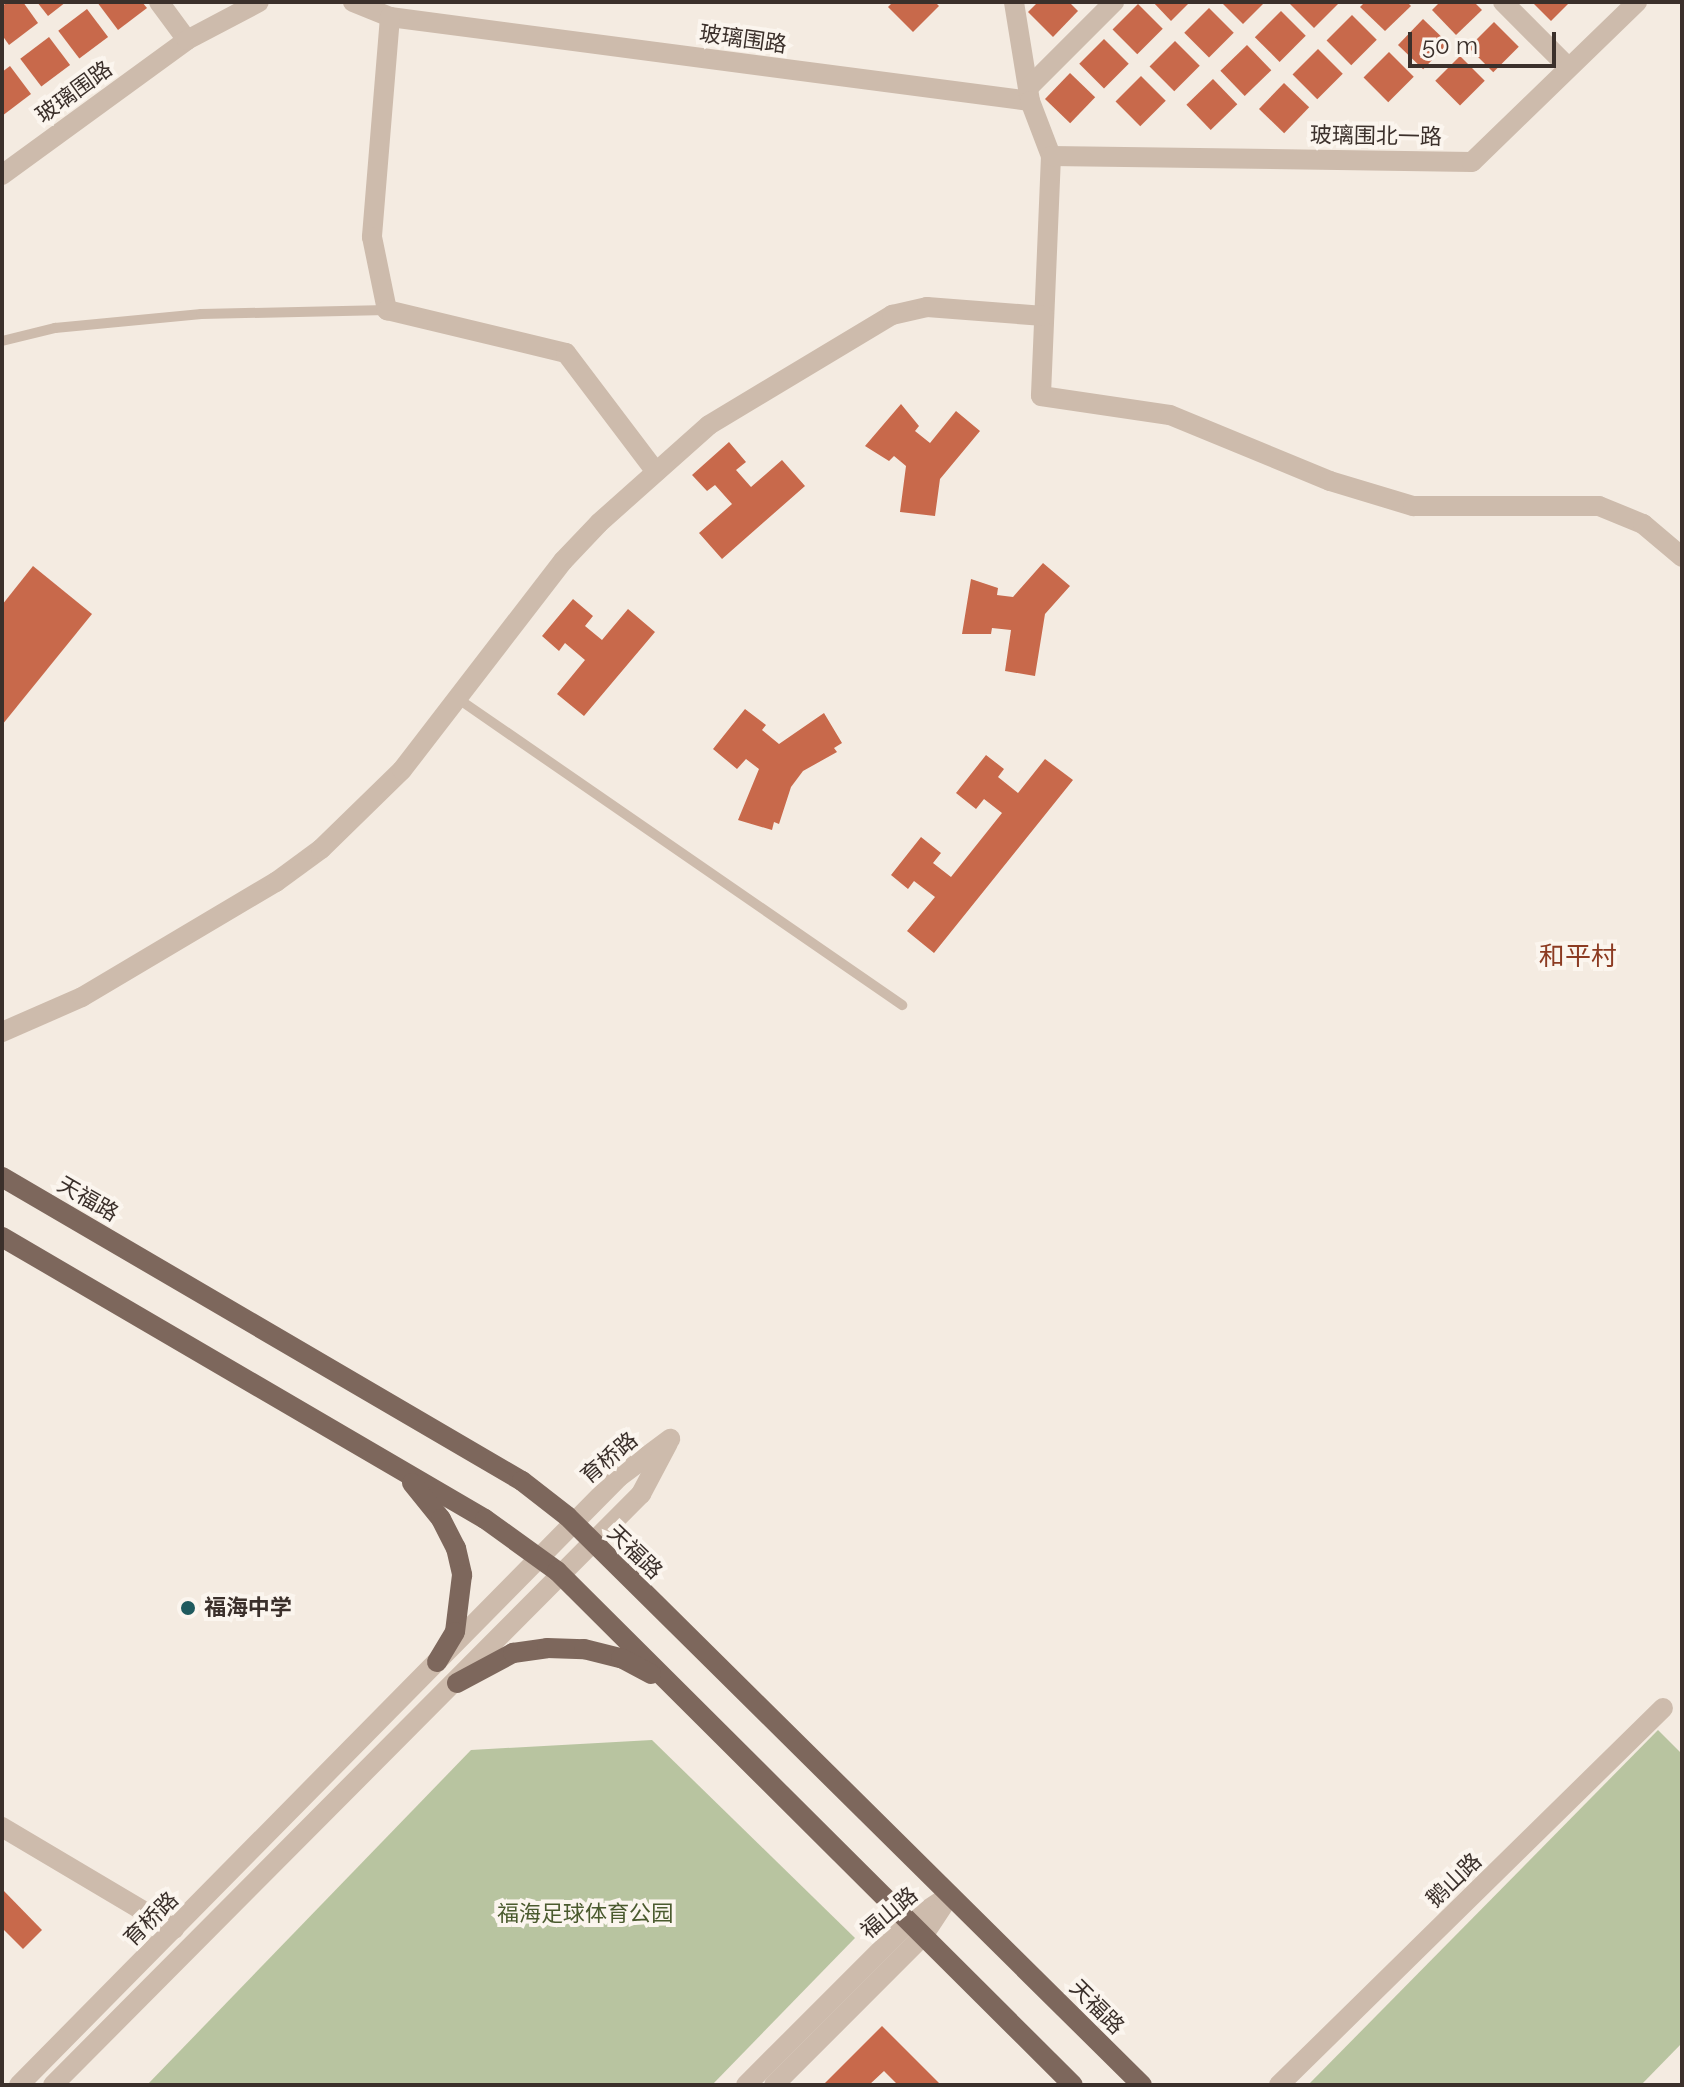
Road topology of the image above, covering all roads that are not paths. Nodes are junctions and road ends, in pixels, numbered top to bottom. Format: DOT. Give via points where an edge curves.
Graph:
graph roads {
  1 [pos="159,2"];
  2 [pos="259,2"];
  3 [pos="353,2"];
  4 [pos="1014,2"];
  5 [pos="1114,2"];
  6 [pos="1503,2"];
  7 [pos="1637,2"];
  8 [pos="390,17"];
  9 [pos="187,40"];
  10 [pos="1568,67"];
  11 [pos="1029,95"];
  12 [pos="1051,156"];
  13 [pos="2,175"];
  14 [pos="387,310"];
  15 [pos="1044,316"];
  16 [pos="2,341"];
  17 [pos="656,472"];
  18 [pos="1682,557"];
  19 [pos="457,698"];
  20 [pos="902,1005"];
  21 [pos="2,1032"];
  22 [pos="2,1177"];
  23 [pos="2,1237"];
  24 [pos="395,1467"];
  25 [pos="573,1523"];
  26 [pos="592,1545"];
  27 [pos="539,1558"];
  28 [pos="562,1576"];
  29 [pos="437,1662"];
  30 [pos="457,1683"];
  31 [pos="681,1694"];
  32 [pos="1663,1708"];
  33 [pos="2,1827"];
  34 [pos="950,1895"];
  35 [pos="174,1929"];
  36 [pos="916,1929"];
  37 [pos="19,2085"];
  38 [pos="53,2085"];
  39 [pos="746,2085"];
  40 [pos="774,2085"];
  41 [pos="1073,2085"];
  42 [pos="1142,2085"];
  43 [pos="1279,2085"];
  1 -- 9 [label="street"];
  2 -- 9 [label="street, 玻璃围路"];
  3 -- 8 [label="street, 玻璃围路"];
  4 -- 11 [label="street"];
  5 -- 11 [label="street"];
  6 -- 10 [label="street"];
  7 -- 10 [label="street, 玻璃围北一路"];
  8 -- 11 [label="street, 玻璃围路"];
  8 -- 14 [label="street" via="372,237"];
  9 -- 13 [label="street, 玻璃围路"];
  10 -- 12 [label="street, 玻璃围北一路" via="1472,162"];
  11 -- 12 [label="street"];
  12 -- 15 [label="street"];
  14 -- 16 [label="lane" via="201,314 55,328"];
  14 -- 17 [label="street" via="566,353"];
  15 -- 17 [label="street" via="927,307 892,315 741,403"];
  15 -- 18 [label="street" via="1041,396 1170,415 1330,481 1413,506 1599,506 1643,524"];
  17 -- 19 [label="street" via="563,561"];
  19 -- 20 [label="lane"];
  19 -- 21 [label="street" via="402,770 321,849 276,882 82,997"];
  22 -- 25 [label="main road, 天福路" via="522,1481"];
  23 -- 24 [label="main road"];
  24 -- 27 [label="main road" via="485,1519"];
  24 -- 29 [label="main road" via="441,1519 462,1575 455,1632"];
  25 -- 26 [label="main road, 天福路"];
  25 -- 26 [label="street, 育桥路" via="619,1477 670,1439 641,1494"];
  25 -- 27 [label="street, 育桥路"];
  26 -- 28 [label="street, 育桥路"];
  26 -- 34 [label="main road, 天福路"];
  27 -- 28 [label="main road"];
  27 -- 29 [label="street, 育桥路"];
  28 -- 30 [label="street, 育桥路"];
  28 -- 31 [label="main road"];
  29 -- 35 [label="street, 育桥路"];
  30 -- 31 [label="main road" via="513,1653 584,1649 621,1658"];
  30 -- 38 [label="street, 育桥路"];
  31 -- 36 [label="main road"];
  32 -- 43 [label="street, 鹅山路"];
  33 -- 35 [label="street"];
  34 -- 36 [label="street, 福山路"];
  34 -- 42 [label="main road, 天福路"];
  35 -- 37 [label="street, 育桥路"];
  36 -- 39 [label="street, 福山路"];
  36 -- 40 [label="street, 福山路"];
  36 -- 41 [label="main road"];
}
